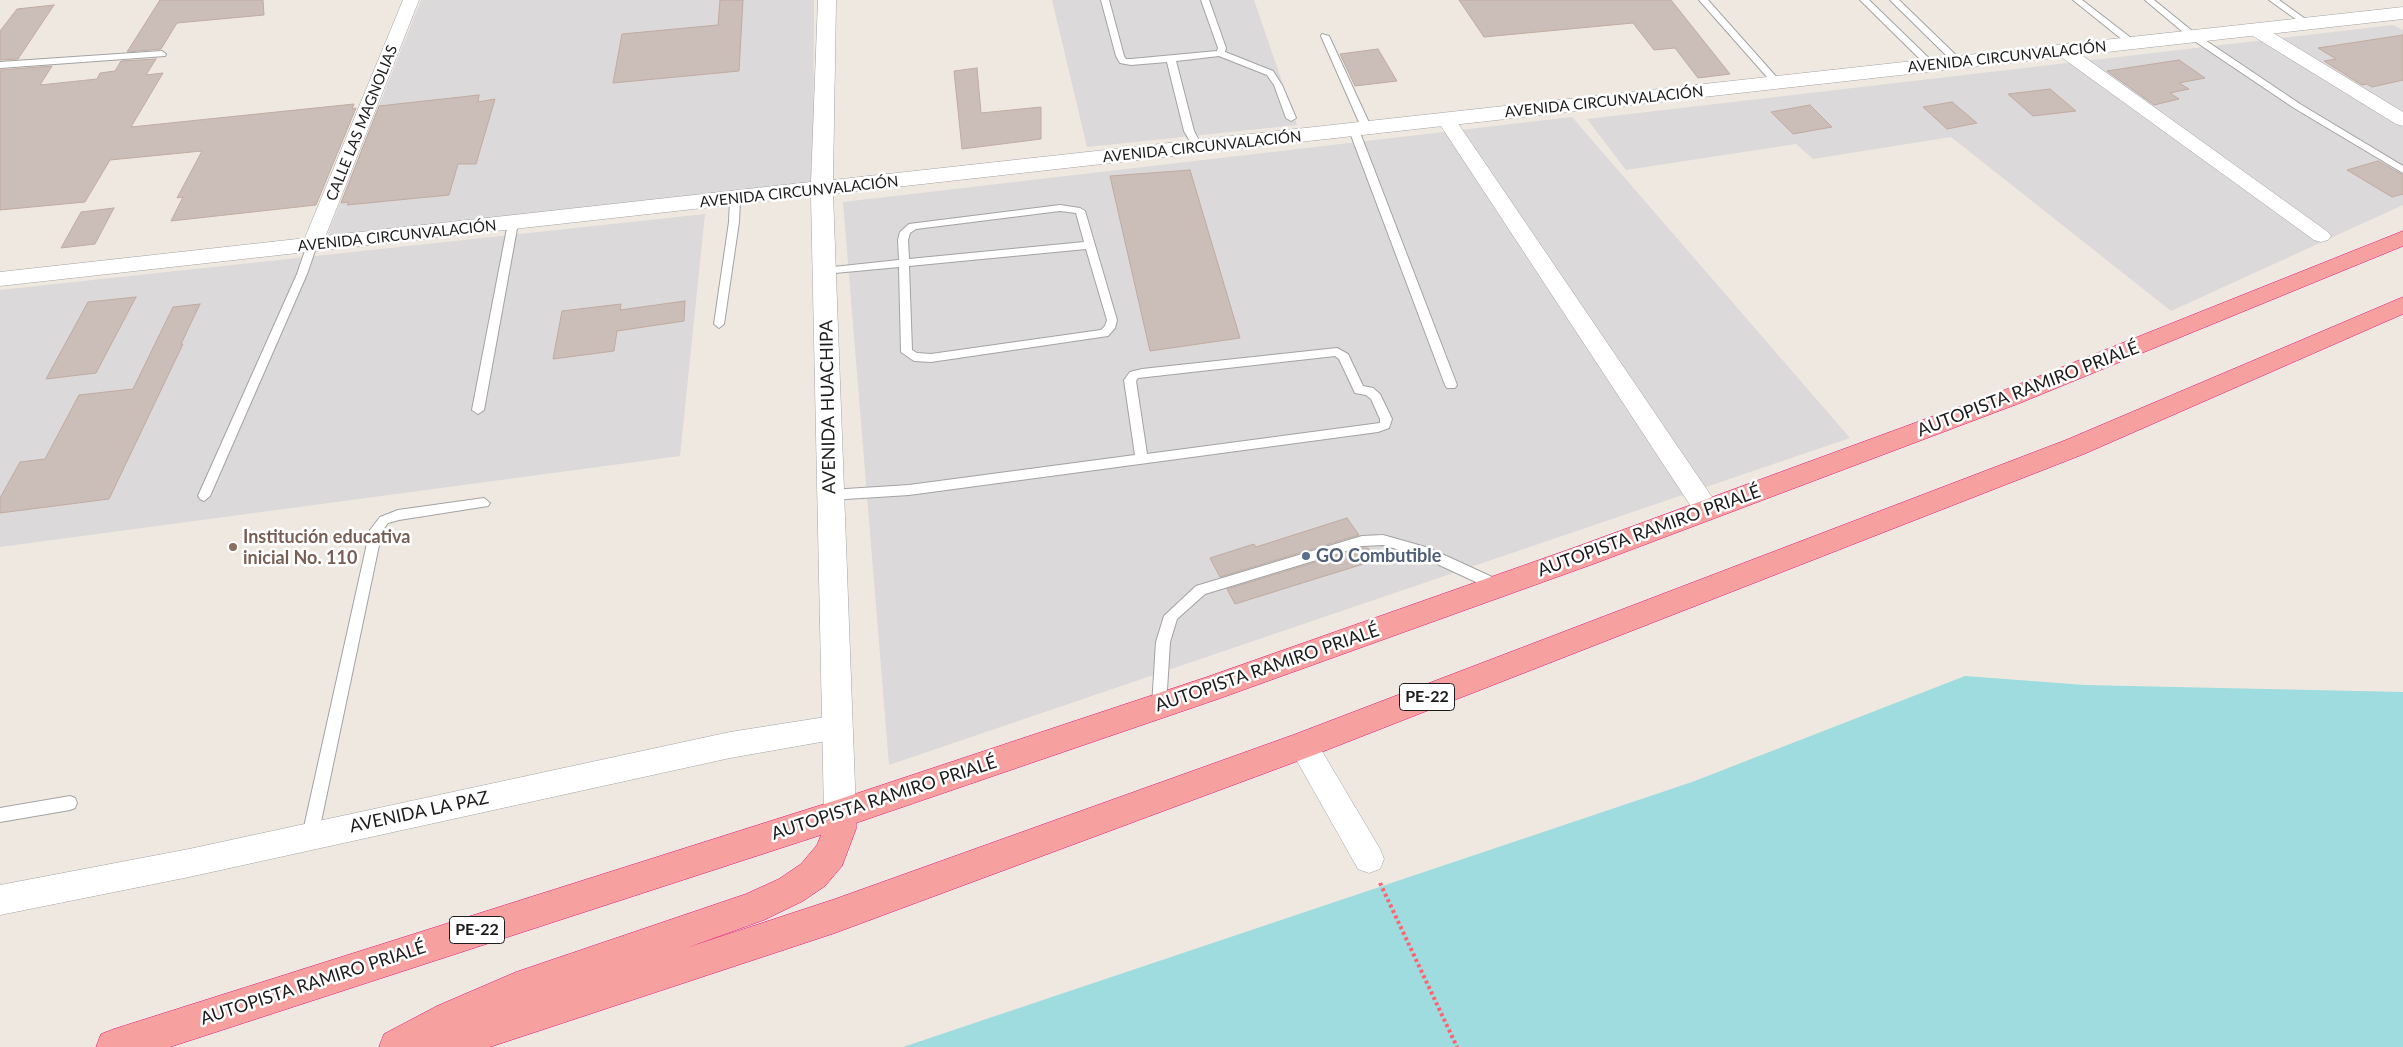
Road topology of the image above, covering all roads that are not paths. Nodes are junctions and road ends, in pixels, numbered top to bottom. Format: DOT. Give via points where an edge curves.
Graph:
graph roads {
  1 [pos="411,0"];
  2 [pos="827,0"];
  3 [pos="1105,0"];
  4 [pos="1205,0"];
  5 [pos="1703,0"];
  6 [pos="1864,0"];
  7 [pos="1894,0"];
  8 [pos="2078,0"];
  9 [pos="2149,0"];
  10 [pos="2273,0"];
  11 [pos="2403,13"];
  12 [pos="2308,23"];
  13 [pos="2254,29"];
  14 [pos="1325,36"];
  15 [pos="2193,36"];
  16 [pos="2132,43"];
  17 [pos="2063,50"];
  18 [pos="1220,53"];
  19 [pos="162,54"];
  20 [pos="1171,59"];
  21 [pos="1958,62"];
  22 [pos="0,65"];
  23 [pos="1931,66"];
  24 [pos="1777,83"];
  25 [pos="1292,118"];
  26 [pos="1446,120"];
  27 [pos="2403,120"];
  28 [pos="1360,129"];
  29 [pos="1198,148"];
  30 [pos="2403,170"];
  31 [pos="822,190"];
  32 [pos="736,199"];
  33 [pos="513,224"];
  34 [pos="2321,236"];
  35 [pos="2403,238"];
  36 [pos="312,245"];
  37 [pos="1091,245"];
  38 [pos="904,263"];
  39 [pos="824,271"];
  40 [pos="0,279"];
  41 [pos="2403,305"];
  42 [pos="719,324"];
  43 [pos="1451,385"];
  44 [pos="478,410"];
  45 [pos="1142,459"];
  46 [pos="830,495"];
  47 [pos="204,496"];
  48 [pos="484,503"];
  49 [pos="1707,510"];
  50 [pos="1498,586"];
  51 [pos="1159,706"];
  52 [pos="838,727"];
  53 [pos="1303,745"];
  54 [pos="70,803"];
  55 [pos="840,814"];
  56 [pos="0,815"];
  57 [pos="310,836"];
  58 [pos="1369,859"];
  59 [pos="0,900"];
  60 [pos="114,1047"];
  61 [pos="397,1047"];
  62 [pos="435,1047"];
  1 -- 36 [label="street, CALLE LAS MAGNOLIAS"];
  2 -- 31 [label="street, AVENIDA HUACHIPA"];
  3 -- 20 [label="lane" via="1123,60"];
  4 -- 18 [label="lane" via="1222,48"];
  5 -- 24 [label="lane"];
  6 -- 23 [label="lane"];
  7 -- 21 [label="lane"];
  8 -- 16 [label="lane"];
  9 -- 15 [label="lane"];
  10 -- 12 [label="lane"];
  11 -- 12 [label="street, AVENIDA CIRCUNVALACIÓN"];
  12 -- 13 [label="street, AVENIDA CIRCUNVALACIÓN"];
  13 -- 15 [label="street, AVENIDA CIRCUNVALACIÓN"];
  13 -- 27 [label="street"];
  14 -- 28 [label="lane"];
  15 -- 16 [label="street, AVENIDA CIRCUNVALACIÓN"];
  15 -- 30 [label="lane" via="2298,106"];
  16 -- 17 [label="street, AVENIDA CIRCUNVALACIÓN"];
  17 -- 21 [label="street, AVENIDA CIRCUNVALACIÓN"];
  17 -- 34 [label="street"];
  18 -- 20 [label="lane"];
  18 -- 25 [label="lane" via="1270,73"];
  19 -- 22 [label="lane"];
  20 -- 29 [label="lane" via="1189,131"];
  21 -- 23 [label="street, AVENIDA CIRCUNVALACIÓN"];
  23 -- 24 [label="street, AVENIDA CIRCUNVALACIÓN"];
  24 -- 26 [label="street, AVENIDA CIRCUNVALACIÓN"];
  26 -- 28 [label="street, AVENIDA CIRCUNVALACIÓN"];
  26 -- 49 [label="street"];
  28 -- 29 [label="street, AVENIDA CIRCUNVALACIÓN"];
  28 -- 43 [label="lane"];
  29 -- 31 [label="street, AVENIDA CIRCUNVALACIÓN"];
  31 -- 32 [label="street, AVENIDA CIRCUNVALACIÓN"];
  31 -- 39 [label="street, AVENIDA HUACHIPA"];
  32 -- 33 [label="street, AVENIDA CIRCUNVALACIÓN"];
  32 -- 42 [label="lane"];
  33 -- 36 [label="street, AVENIDA CIRCUNVALACIÓN"];
  33 -- 44 [label="lane"];
  35 -- 49 [label="highway, AUTOPISTA RAMIRO PRIALÉ / PE-22" via="2011,397"];
  36 -- 40 [label="street, AVENIDA CIRCUNVALACIÓN"];
  36 -- 47 [label="lane"];
  37 -- 38 [label="lane"];
  37 -- 38 [label="lane" via="1080,211 1060,208 913,226 905,232 903,240"];
  37 -- 38 [label="lane" via="1112,320 1104,333 930,358 914,357 907,352"];
  38 -- 39 [label="lane"];
  39 -- 46 [label="street, AVENIDA HUACHIPA"];
  41 -- 53 [label="highway, PE-22" via="2076,447"];
  45 -- 45 [label="lane" via="1378,428 1385,425 1386,419 1376,397 1369,391 1359,390 1344,358 1337,352 1142,373 1130,380"];
  45 -- 46 [label="lane" via="909,490"];
  46 -- 52 [label="street, AVENIDA HUACHIPA"];
  48 -- 57 [label="lane" via="398,515 384,520 376,530"];
  49 -- 50 [label="highway, AUTOPISTA RAMIRO PRIALÉ / PE-22"];
  50 -- 51 [label="highway, AUTOPISTA RAMIRO PRIALÉ / PE-22"];
  50 -- 51 [label="lane" via="1424,552 1383,540 1362,541 1202,590 1171,616 1164,642"];
  51 -- 55 [label="highway, AUTOPISTA RAMIRO PRIALÉ / PE-22"];
  52 -- 55 [label="street, AVENIDA HUACHIPA"];
  52 -- 57 [label="street, AVENIDA LA PAZ" via="730,746"];
  53 -- 58 [label="street"];
  53 -- 62 [label="highway, PE-22" via="836,916"];
  54 -- 56 [label="lane"];
  55 -- 60 [label="highway, AUTOPISTA RAMIRO PRIALÉ / PE-22"];
  55 -- 61 [label="highway" via="840,829 830,855 812,875 791,890 752,908 529,985 450,1019"];
  57 -- 59 [label="street, AVENIDA LA PAZ"];
}
